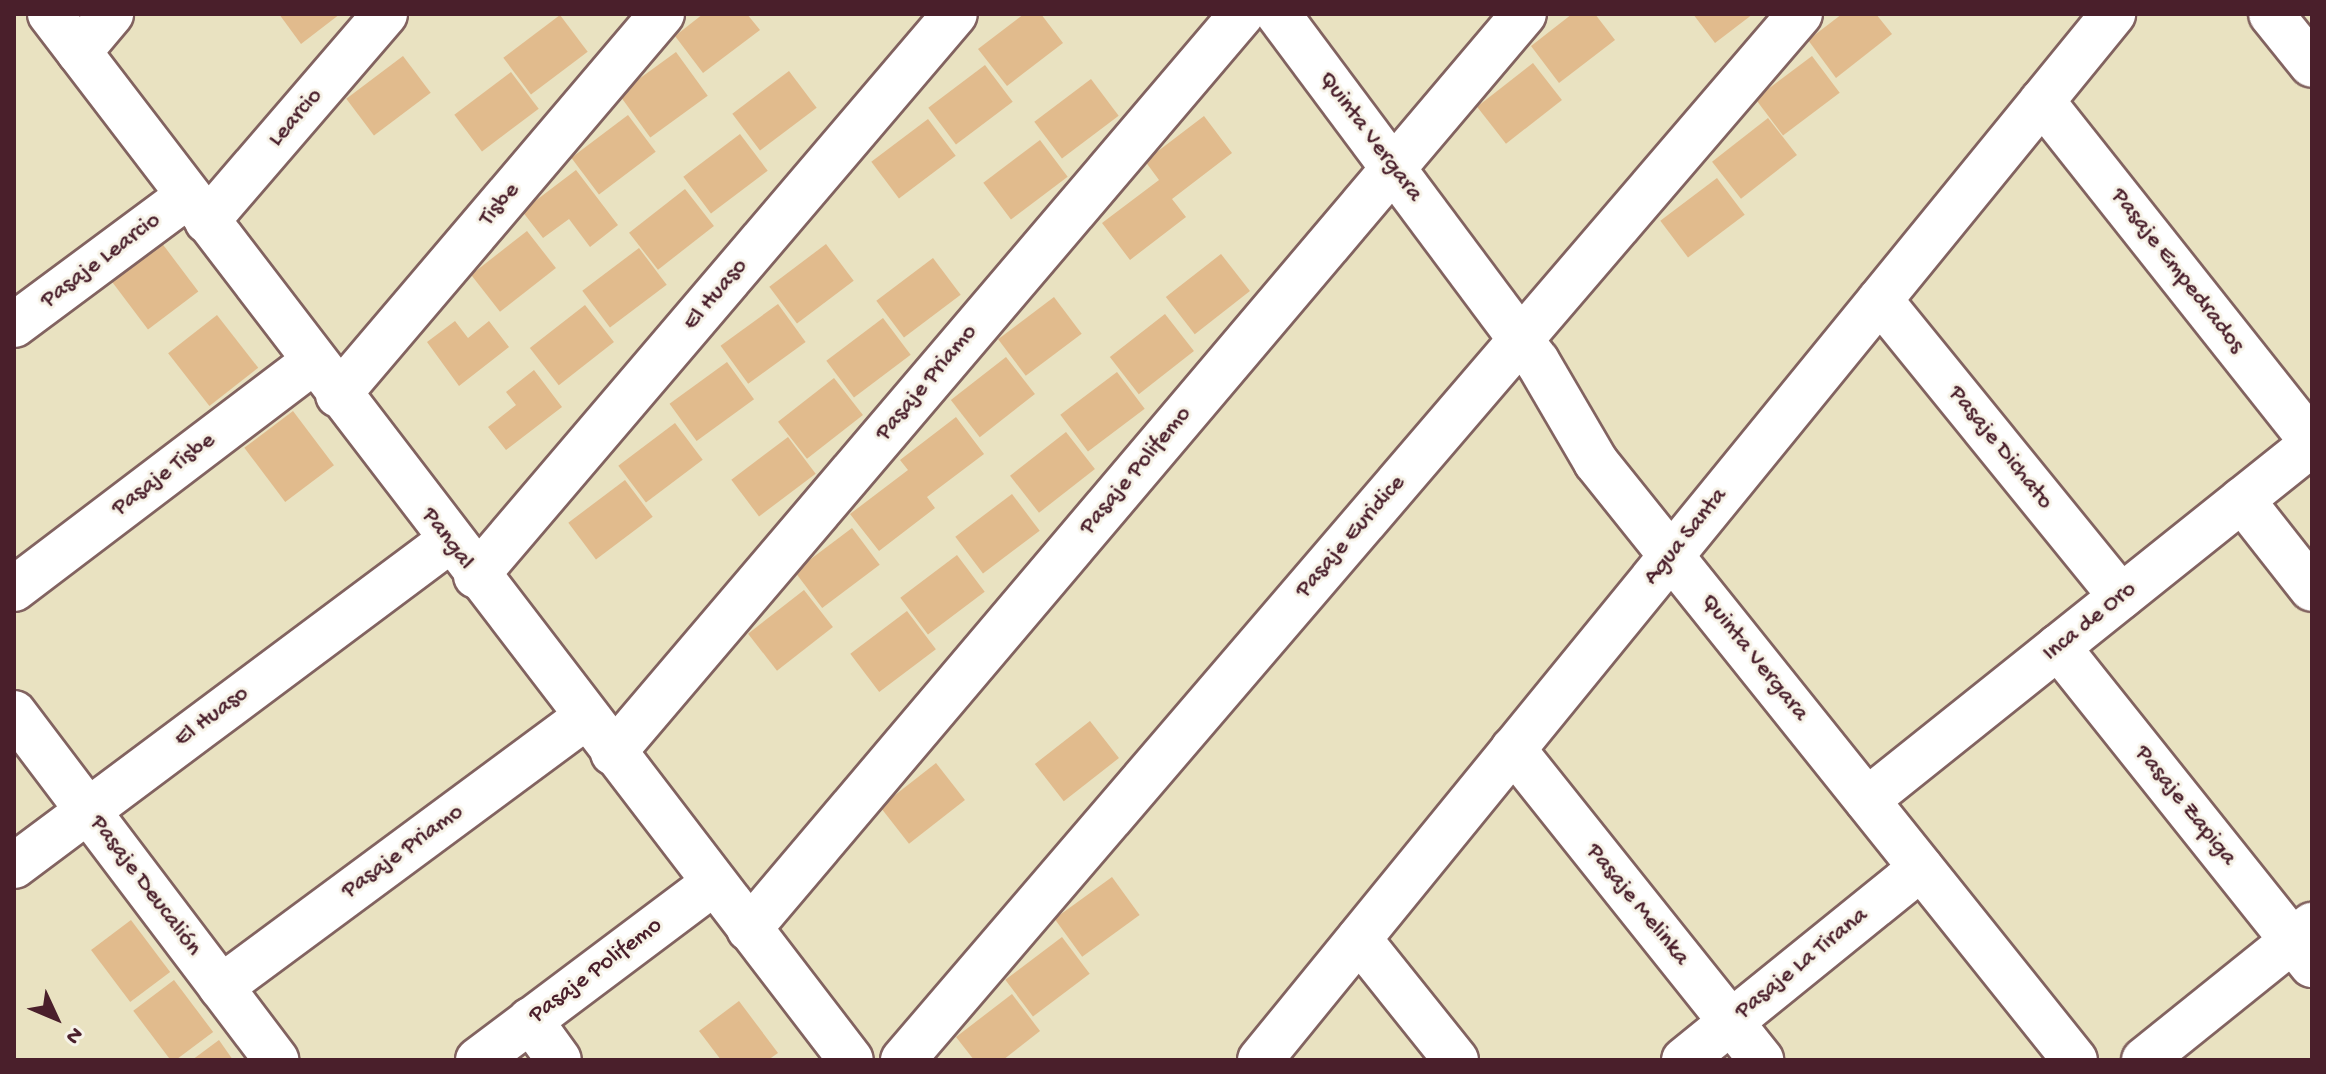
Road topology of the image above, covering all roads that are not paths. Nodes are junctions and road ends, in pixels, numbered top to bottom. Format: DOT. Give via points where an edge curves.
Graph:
graph roads {
  1 [pos="50,14"];
  2 [pos="111,14"];
  3 [pos="385,14"];
  4 [pos="662,14"];
  5 [pos="955,14"];
  6 [pos="1242,14"];
  7 [pos="1278,14"];
  8 [pos="1524,14"];
  9 [pos="1800,14"];
  10 [pos="2113,14"];
  11 [pos="2271,14"];
  12 [pos="79,52"];
  13 [pos="2312,65"];
  14 [pos="2042,101"];
  15 [pos="1392,167"];
  16 [pos="197,209"];
  17 [pos="1880,300"];
  18 [pos="14,325"];
  19 [pos="1521,338"];
  20 [pos="326,378"];
  21 [pos="2312,443"];
  22 [pos="2242,500"];
  23 [pos="449,541"];
  24 [pos="1672,554"];
  25 [pos="476,576"];
  26 [pos="14,589"];
  27 [pos="2312,589"];
  28 [pos="2121,597"];
  29 [pos="2058,647"];
  30 [pos="14,713"];
  31 [pos="585,718"];
  32 [pos="1513,749"];
  33 [pos="613,753"];
  34 [pos="1867,800"];
  35 [pos="88,810"];
  36 [pos="14,866"];
  37 [pos="1921,868"];
  38 [pos="714,883"];
  39 [pos="749,929"];
  40 [pos="1359,939"];
  41 [pos="2306,943"];
  42 [pos="221,987"];
  43 [pos="530,1020"];
  44 [pos="1731,1022"];
  45 [pos="276,1060"];
  46 [pos="478,1060"];
  47 [pos="559,1060"];
  48 [pos="851,1060"];
  49 [pos="903,1060"];
  50 [pos="1260,1060"];
  51 [pos="1456,1060"];
  52 [pos="1684,1060"];
  53 [pos="1761,1060"];
  54 [pos="2075,1060"];
  55 [pos="2144,1060"];
  1 -- 12 [label="street, Pangal"];
  2 -- 12 [label="street"];
  3 -- 16 [label="street, Learcio"];
  4 -- 20 [label="street, Tisbe"];
  5 -- 25 [label="street, El Huaso"];
  6 -- 33 [label="street, Pasaje Priamo"];
  7 -- 15 [label="street, Quinta Vergara"];
  8 -- 15 [label="street, Pasaje Polifemo"];
  9 -- 19 [label="street, Pasaje Euridice"];
  10 -- 14 [label="street, Agua Santa"];
  11 -- 13 [label="street"];
  12 -- 16 [label="street, Pangal"];
  14 -- 17 [label="street, Agua Santa"];
  14 -- 21 [label="street, Pasaje Empedrados"];
  15 -- 19 [label="street, Quinta Vergara"];
  15 -- 39 [label="street, Pasaje Polifemo"];
  16 -- 18 [label="street, Pasaje Learcio"];
  16 -- 20 [label="street, Pangal"];
  17 -- 24 [label="street, Agua Santa"];
  17 -- 28 [label="street, Pasaje Dichato"];
  19 -- 24 [label="street, Quinta Vergara" via="1596,462"];
  19 -- 49 [label="street, Pasaje Euridice"];
  20 -- 23 [label="street, Pangal"];
  20 -- 26 [label="street, Pasaje Tisbe"];
  21 -- 22 [label="street, Inca de Oro"];
  22 -- 27 [label="street"];
  22 -- 28 [label="street, Inca de Oro"];
  23 -- 25 [label="street, Pangal"];
  23 -- 35 [label="street, El Huaso"];
  24 -- 32 [label="street, Agua Santa"];
  24 -- 34 [label="street, Quinta Vergara"];
  25 -- 31 [label="street, Pangal"];
  28 -- 29 [label="street, Inca de Oro"];
  29 -- 34 [label="street, Inca de Oro"];
  29 -- 41 [label="street, Pasaje Zapiga"];
  30 -- 35 [label="street, Pasaje Deucalión"];
  31 -- 33 [label="street, Pangal"];
  31 -- 42 [label="street, Pasaje Priamo"];
  32 -- 40 [label="street, Agua Santa"];
  32 -- 44 [label="street, Pasaje Melinka"];
  33 -- 38 [label="street, Pangal"];
  34 -- 37 [label="street, Quinta Vergara"];
  35 -- 36 [label="street, El Huaso"];
  35 -- 42 [label="street, Pasaje Deucalión"];
  37 -- 44 [label="street, Pasaje La Tirana"];
  37 -- 54 [label="street, Quinta Vergara"];
  38 -- 39 [label="street, Pangal"];
  38 -- 43 [label="street, Pasaje Polifemo"];
  39 -- 48 [label="street, Pangal"];
  40 -- 50 [label="street, Agua Santa"];
  40 -- 51 [label="street"];
  41 -- 55 [label="street"];
  42 -- 45 [label="street, Pasaje Deucalión"];
  43 -- 46 [label="street, Pasaje Polifemo"];
  43 -- 47 [label="street"];
  44 -- 52 [label="street, Pasaje La Tirana"];
  44 -- 53 [label="street, Pasaje Melinka"];
}
